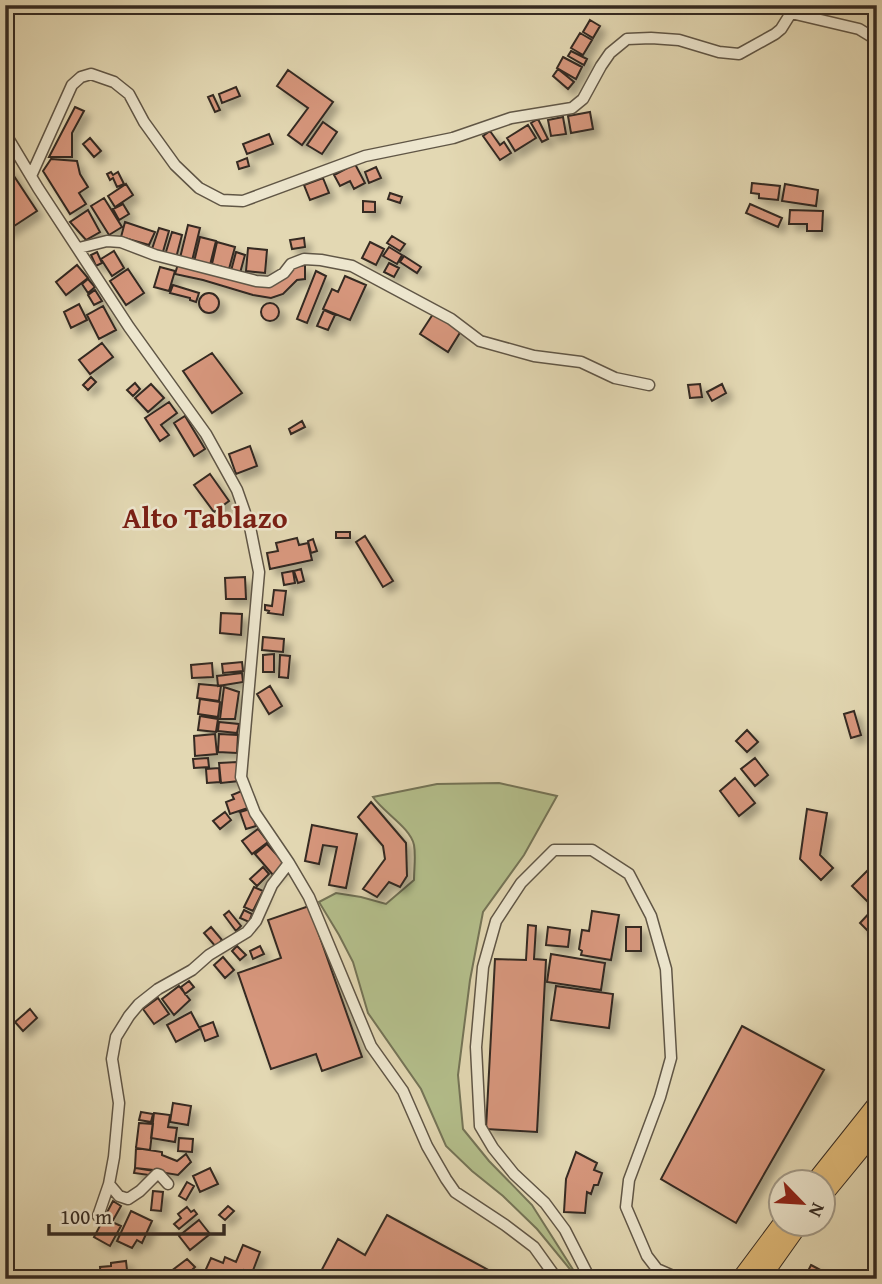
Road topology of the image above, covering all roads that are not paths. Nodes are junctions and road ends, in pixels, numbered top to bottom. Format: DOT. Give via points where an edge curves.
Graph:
graph roads {
  1 [pos="790,9"];
  2 [pos="877,40"];
  3 [pos="5,133"];
  4 [pos="31,176"];
  5 [pos="79,248"];
  6 [pos="649,385"];
  7 [pos="289,863"];
  8 [pos="877,1104"];
  9 [pos="877,1129"];
  10 [pos="826,1168"];
  11 [pos="836,1179"];
  12 [pos="109,1184"];
  13 [pos="168,1184"];
  14 [pos="98,1216"];
  15 [pos="772,1238"];
  16 [pos="789,1238"];
  17 [pos="658,1274"];
  18 [pos="557,1279"];
  19 [pos="590,1279"];
  20 [pos="680,1279"];
  21 [pos="741,1279"];
  22 [pos="760,1279"];
  1 -- 2 [label="street" via="859,29"];
  1 -- 4 [label="street" via="781,29 738,54 679,40 628,39 610,53 583,99 572,108 511,118 453,138 365,156 243,201 222,200 199,188 175,166 129,94 114,82 91,74 72,85"];
  3 -- 4 [label="street"];
  4 -- 5 [label="street"];
  5 -- 6 [label="street" via="121,242 155,255 269,282 304,259 352,266 451,319 480,341 534,356 581,362 615,378"];
  5 -- 7 [label="street" via="206,434 237,490 250,527 259,572 241,777 255,813"];
  7 -- 12 [label="street" via="247,932 158,989 134,1010 116,1037 112,1059 119,1103"];
  7 -- 18 [label="street" via="309,897 371,1046 403,1091 446,1179 455,1192 534,1247"];
  8 -- 10 [label="highway"];
  9 -- 11 [label="highway"];
  12 -- 13 [label="street" via="128,1199 157,1174"];
  12 -- 14 [label="street"];
  15 -- 21 [label="highway"];
  16 -- 22 [label="highway"];
  17 -- 19 [label="street" via="626,1207 629,1180 671,1058 666,969 651,916 629,874 592,850 554,850 521,883 496,921 483,967 476,1047 480,1126 492,1148 565,1230"];
  17 -- 20 [label="street"];
}
